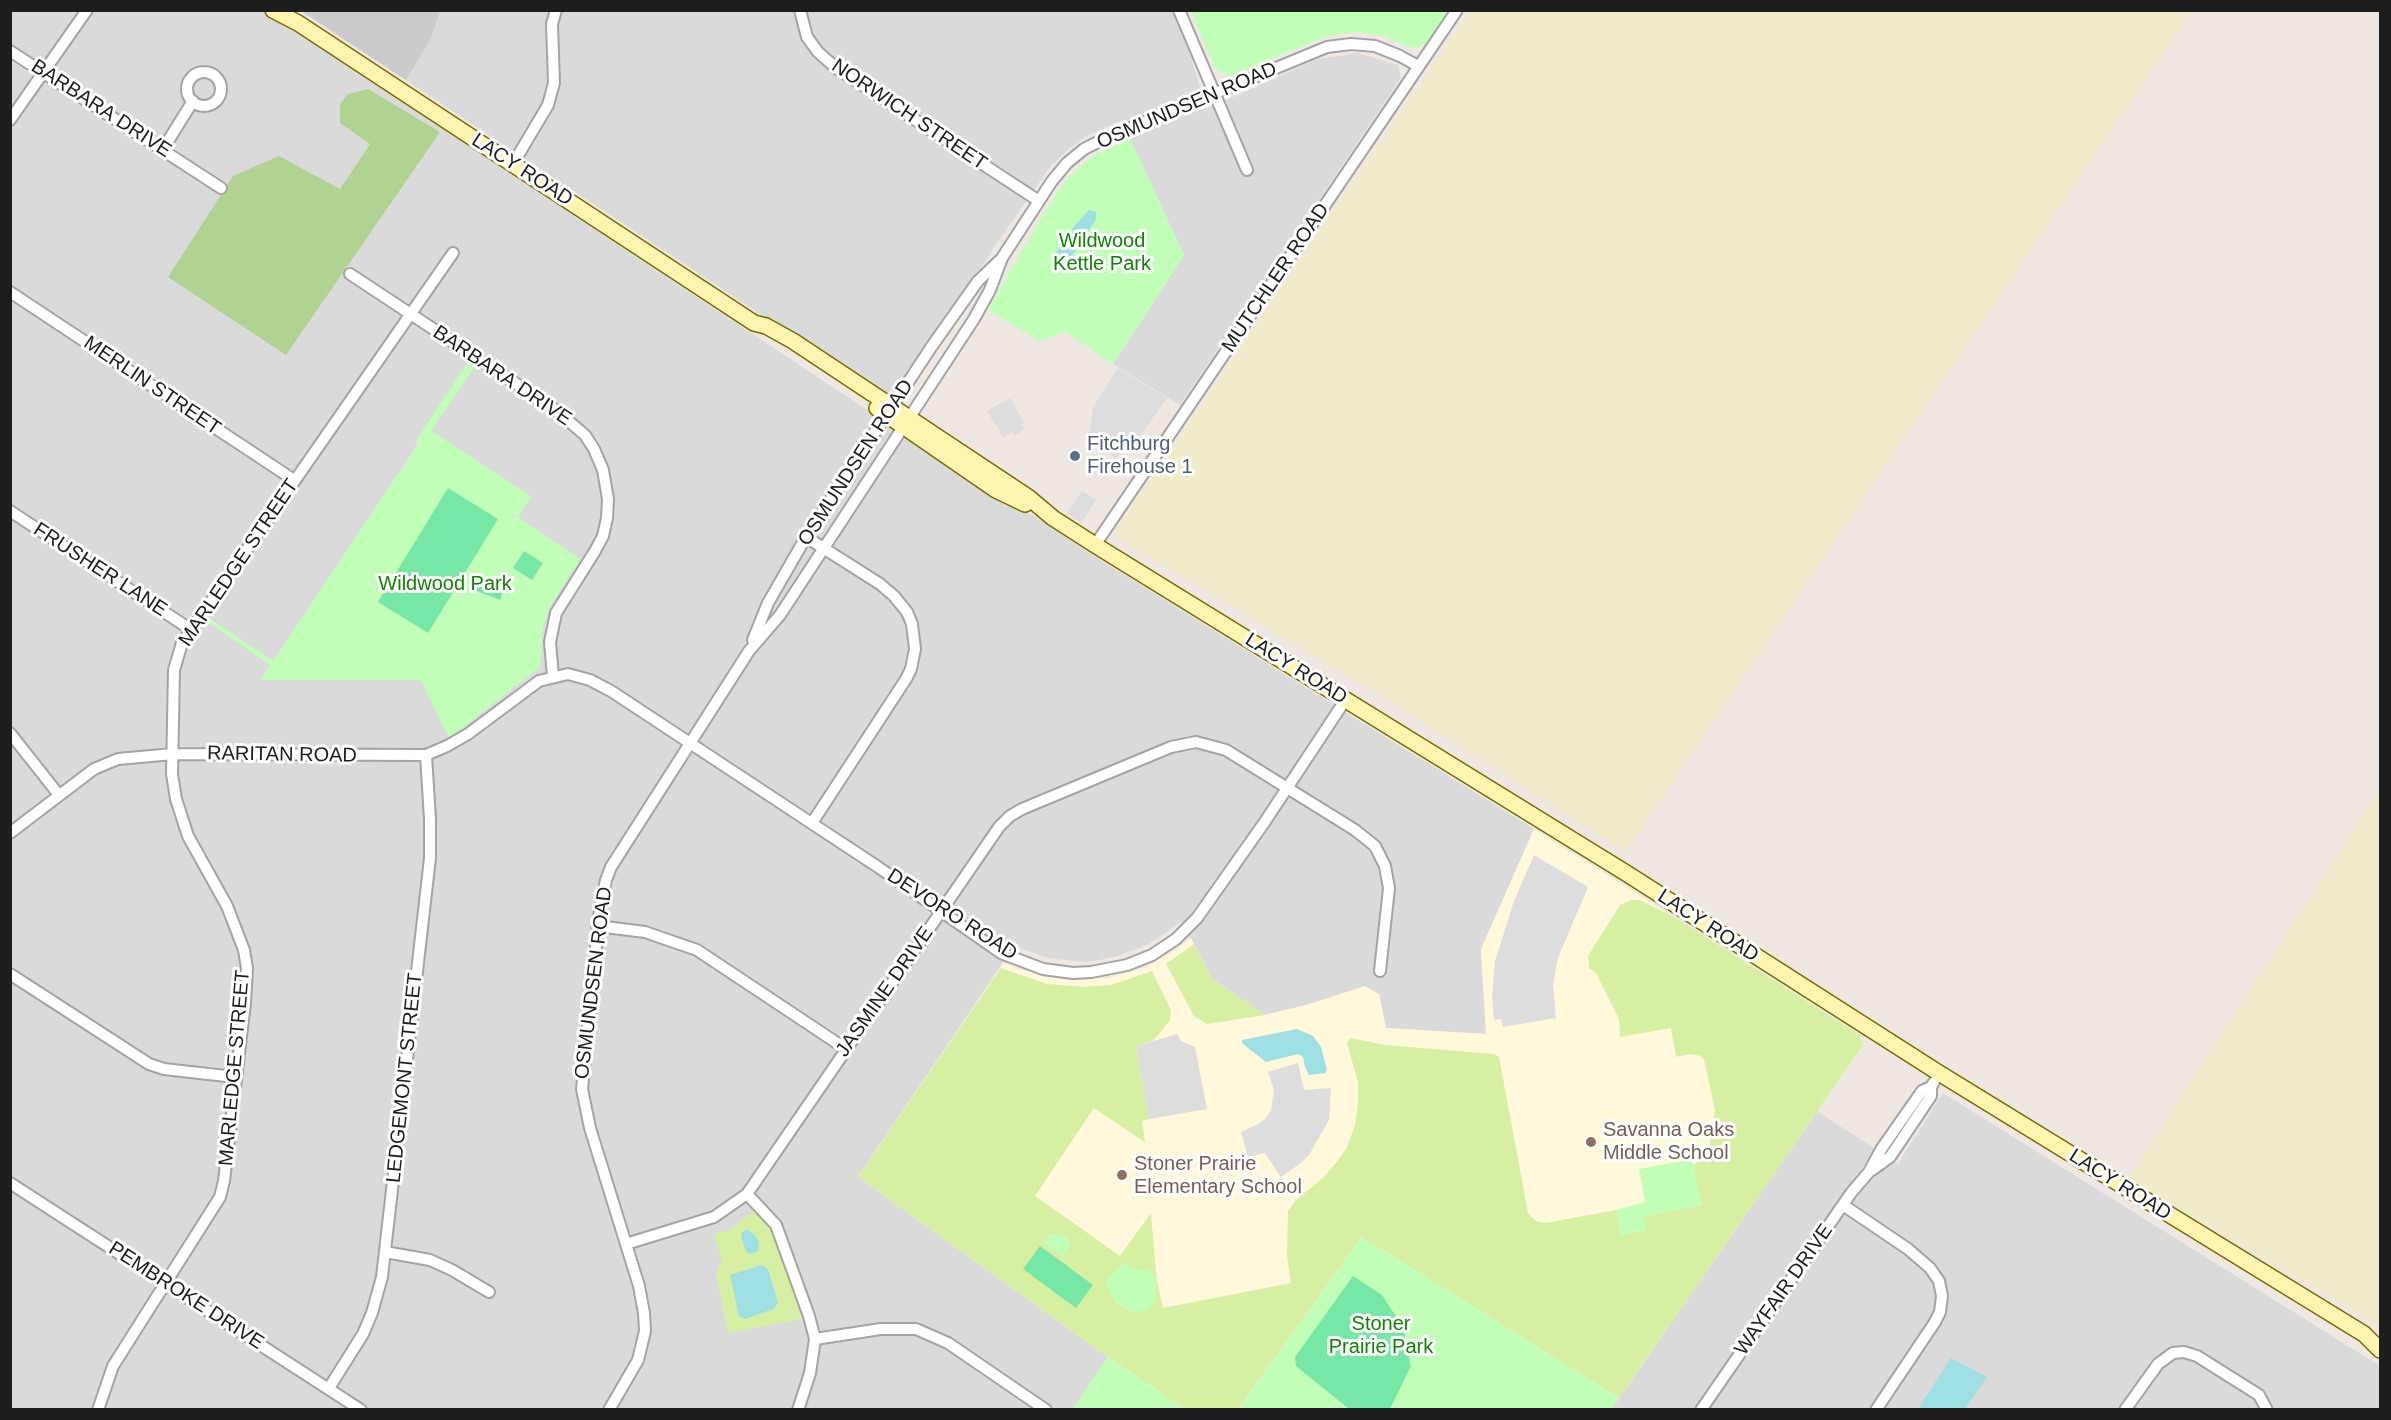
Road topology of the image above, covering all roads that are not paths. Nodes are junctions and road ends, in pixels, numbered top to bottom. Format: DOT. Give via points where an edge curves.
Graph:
graph roads {
  1 [pos="87,10"];
  2 [pos="273,10"];
  3 [pos="556,10"];
  4 [pos="800,10"];
  5 [pos="1179,10"];
  6 [pos="1457,10"];
  7 [pos="287,14"];
  8 [pos="10,51"];
  9 [pos="1418,66"];
  10 [pos="44,71"];
  11 [pos="1213,94"];
  12 [pos="193,101"];
  13 [pos="10,120"];
  14 [pos="162,149"];
  15 [pos="513,164"];
  16 [pos="1247,170"];
  17 [pos="221,188"];
  18 [pos="1039,201"];
  19 [pos="453,253"];
  20 [pos="1002,258"];
  21 [pos="350,274"];
  22 [pos="10,292"];
  23 [pos="410,314"];
  24 [pos="942,332"];
  25 [pos="959,343"];
  26 [pos="890,411"];
  27 [pos="906,422"];
  28 [pos="294,480"];
  29 [pos="10,511"];
  30 [pos="806,537"];
  31 [pos="1095,545"];
  32 [pos="822,547"];
  33 [pos="190,629"];
  34 [pos="749,651"];
  35 [pos="553,676"];
  36 [pos="1346,699"];
  37 [pos="10,733"];
  38 [pos="690,743"];
  39 [pos="173,754"];
  40 [pos="426,756"];
  41 [pos="1288,788"];
  42 [pos="59,795"];
  43 [pos="812,823"];
  44 [pos="10,833"];
  45 [pos="941,912"];
  46 [pos="597,926"];
  47 [pos="1380,971"];
  48 [pos="10,974"];
  49 [pos="846,1049"];
  50 [pos="1939,1073"];
  51 [pos="235,1077"];
  52 [pos="10,1183"];
  53 [pos="747,1194"];
  54 [pos="1843,1205"];
  55 [pos="626,1244"];
  56 [pos="385,1252"];
  57 [pos="166,1284"];
  58 [pos="489,1292"];
  59 [pos="2364,1334"];
  60 [pos="2380,1336"];
  61 [pos="815,1339"];
  62 [pos="2380,1350"];
  63 [pos="329,1388"];
  64 [pos="98,1410"];
  65 [pos="361,1410"];
  66 [pos="609,1410"];
  67 [pos="798,1410"];
  68 [pos="1046,1410"];
  69 [pos="1701,1410"];
  70 [pos="1876,1410"];
  71 [pos="2125,1410"];
  72 [pos="2267,1410"];
  1 -- 10 [label="street"];
  2 -- 7 [label="street, LACY ROAD"];
  3 -- 15 [label="street" via="552,24 554,83 548,105"];
  4 -- 18 [label="street, NORWICH STREET" via="807,37 836,68"];
  5 -- 11 [label="street"];
  6 -- 9 [label="street, MUTCHLER ROAD"];
  7 -- 15 [label="street, LACY ROAD"];
  8 -- 10 [label="street, BARBARA DRIVE"];
  9 -- 11 [label="street, OSMUNDSEN ROAD" via="1375,46 1340,45"];
  9 -- 31 [label="street, MUTCHLER ROAD"];
  10 -- 13 [label="street"];
  10 -- 14 [label="street, BARBARA DRIVE"];
  11 -- 16 [label="street"];
  11 -- 18 [label="street, OSMUNDSEN ROAD" via="1084,149 1067,163"];
  12 -- 14 [label="street"];
  14 -- 17 [label="street, BARBARA DRIVE"];
  15 -- 26 [label="street, LACY ROAD" via="754,323 793,341"];
  18 -- 20 [label="street, OSMUNDSEN ROAD"];
  19 -- 23 [label="street, MARLEDGE STREET"];
  20 -- 24 [label="street, OSMUNDSEN ROAD" via="978,281"];
  20 -- 25 [label="street, OSMUNDSEN ROAD" via="990,290"];
  21 -- 23 [label="street, BARBARA DRIVE"];
  22 -- 28 [label="street, MERLIN STREET"];
  23 -- 28 [label="street, MARLEDGE STREET"];
  23 -- 35 [label="street, BARBARA DRIVE" via="572,423 585,435 603,470 608,499 603,536 556,613 550,642"];
  24 -- 25 [label="street"];
  24 -- 26 [label="street, OSMUNDSEN ROAD"];
  25 -- 27 [label="street, OSMUNDSEN ROAD"];
  26 -- 27 [label="street, LACY ROAD"];
  26 -- 30 [label="street, OSMUNDSEN ROAD"];
  27 -- 31 [label="street, LACY ROAD" via="1028,497"];
  27 -- 32 [label="street, OSMUNDSEN ROAD"];
  28 -- 33 [label="street, MARLEDGE STREET"];
  29 -- 33 [label="street, FRUSHER LANE"];
  30 -- 32 [label="street"];
  30 -- 34 [label="street, OSMUNDSEN ROAD" via="768,603"];
  31 -- 36 [label="street, LACY ROAD"];
  32 -- 34 [label="street, OSMUNDSEN ROAD" via="780,615"];
  32 -- 43 [label="street" via="894,596 912,624 915,651 906,679"];
  33 -- 39 [label="street, MARLEDGE STREET" via="174,670"];
  34 -- 38 [label="street, OSMUNDSEN ROAD"];
  35 -- 38 [label="street, DEVORO ROAD" via="568,674 590,680"];
  35 -- 40 [label="street, RARITAN ROAD" via="527,688 461,738"];
  36 -- 41 [label="street, DEVORO ROAD"];
  36 -- 50 [label="street, LACY ROAD"];
  37 -- 42 [label="street"];
  38 -- 43 [label="street, DEVORO ROAD"];
  38 -- 46 [label="street, OSMUNDSEN ROAD" via="611,867"];
  39 -- 40 [label="street, RARITAN ROAD"];
  39 -- 42 [label="street, RARITAN ROAD" via="118,759 94,769"];
  39 -- 51 [label="street, MARLEDGE STREET" via="178,812 227,906 244,950 245,1003"];
  40 -- 56 [label="street, LEDGEMONT STREET" via="430,858"];
  41 -- 45 [label="street, JASMINE DRIVE" via="1218,747 1196,742 1171,747 1010,816"];
  41 -- 45 [label="street, DEVORO ROAD" via="1197,918 1163,948 1134,963 1091,972 1043,969 1001,952"];
  41 -- 47 [label="street, JASMINE DRIVE" via="1355,830 1381,856 1389,888"];
  42 -- 44 [label="street, RARITAN ROAD"];
  43 -- 45 [label="street, DEVORO ROAD"];
  45 -- 49 [label="street, JASMINE DRIVE"];
  46 -- 49 [label="street" via="645,932 697,951"];
  46 -- 55 [label="street, OSMUNDSEN ROAD" via="582,1089"];
  48 -- 51 [label="street" via="149,1064"];
  49 -- 53 [label="street, JASMINE DRIVE"];
  50 -- 54 [label="street, WAYFAIR DRIVE" via="1930,1096 1890,1157 1869,1172"];
  50 -- 59 [label="street, LACY ROAD"];
  51 -- 57 [label="street, MARLEDGE STREET" via="220,1197"];
  52 -- 57 [label="street, PEMBROKE DRIVE"];
  53 -- 55 [label="street, JASMINE DRIVE" via="714,1217"];
  53 -- 61 [label="street" via="781,1234"];
  54 -- 69 [label="street, WAYFAIR DRIVE"];
  54 -- 70 [label="street" via="1930,1268 1939,1281 1942,1296 1935,1322"];
  55 -- 66 [label="street, OSMUNDSEN ROAD" via="639,1286 645,1331 638,1360"];
  56 -- 58 [label="street" via="430,1260"];
  56 -- 63 [label="street, LEDGEMONT STREET" via="372,1313"];
  57 -- 63 [label="street, PEMBROKE DRIVE"];
  57 -- 64 [label="street, MARLEDGE STREET" via="113,1365"];
  59 -- 60 [label="street, LACY ROAD"];
  59 -- 62 [label="street, LACY ROAD"];
  61 -- 67 [label="street" via="810,1373"];
  61 -- 68 [label="street" via="881,1329 916,1329 948,1343"];
  63 -- 65 [label="street, PEMBROKE DRIVE"];
  71 -- 72 [label="street" via="2158,1364 2173,1353 2184,1352 2259,1395"];
}
